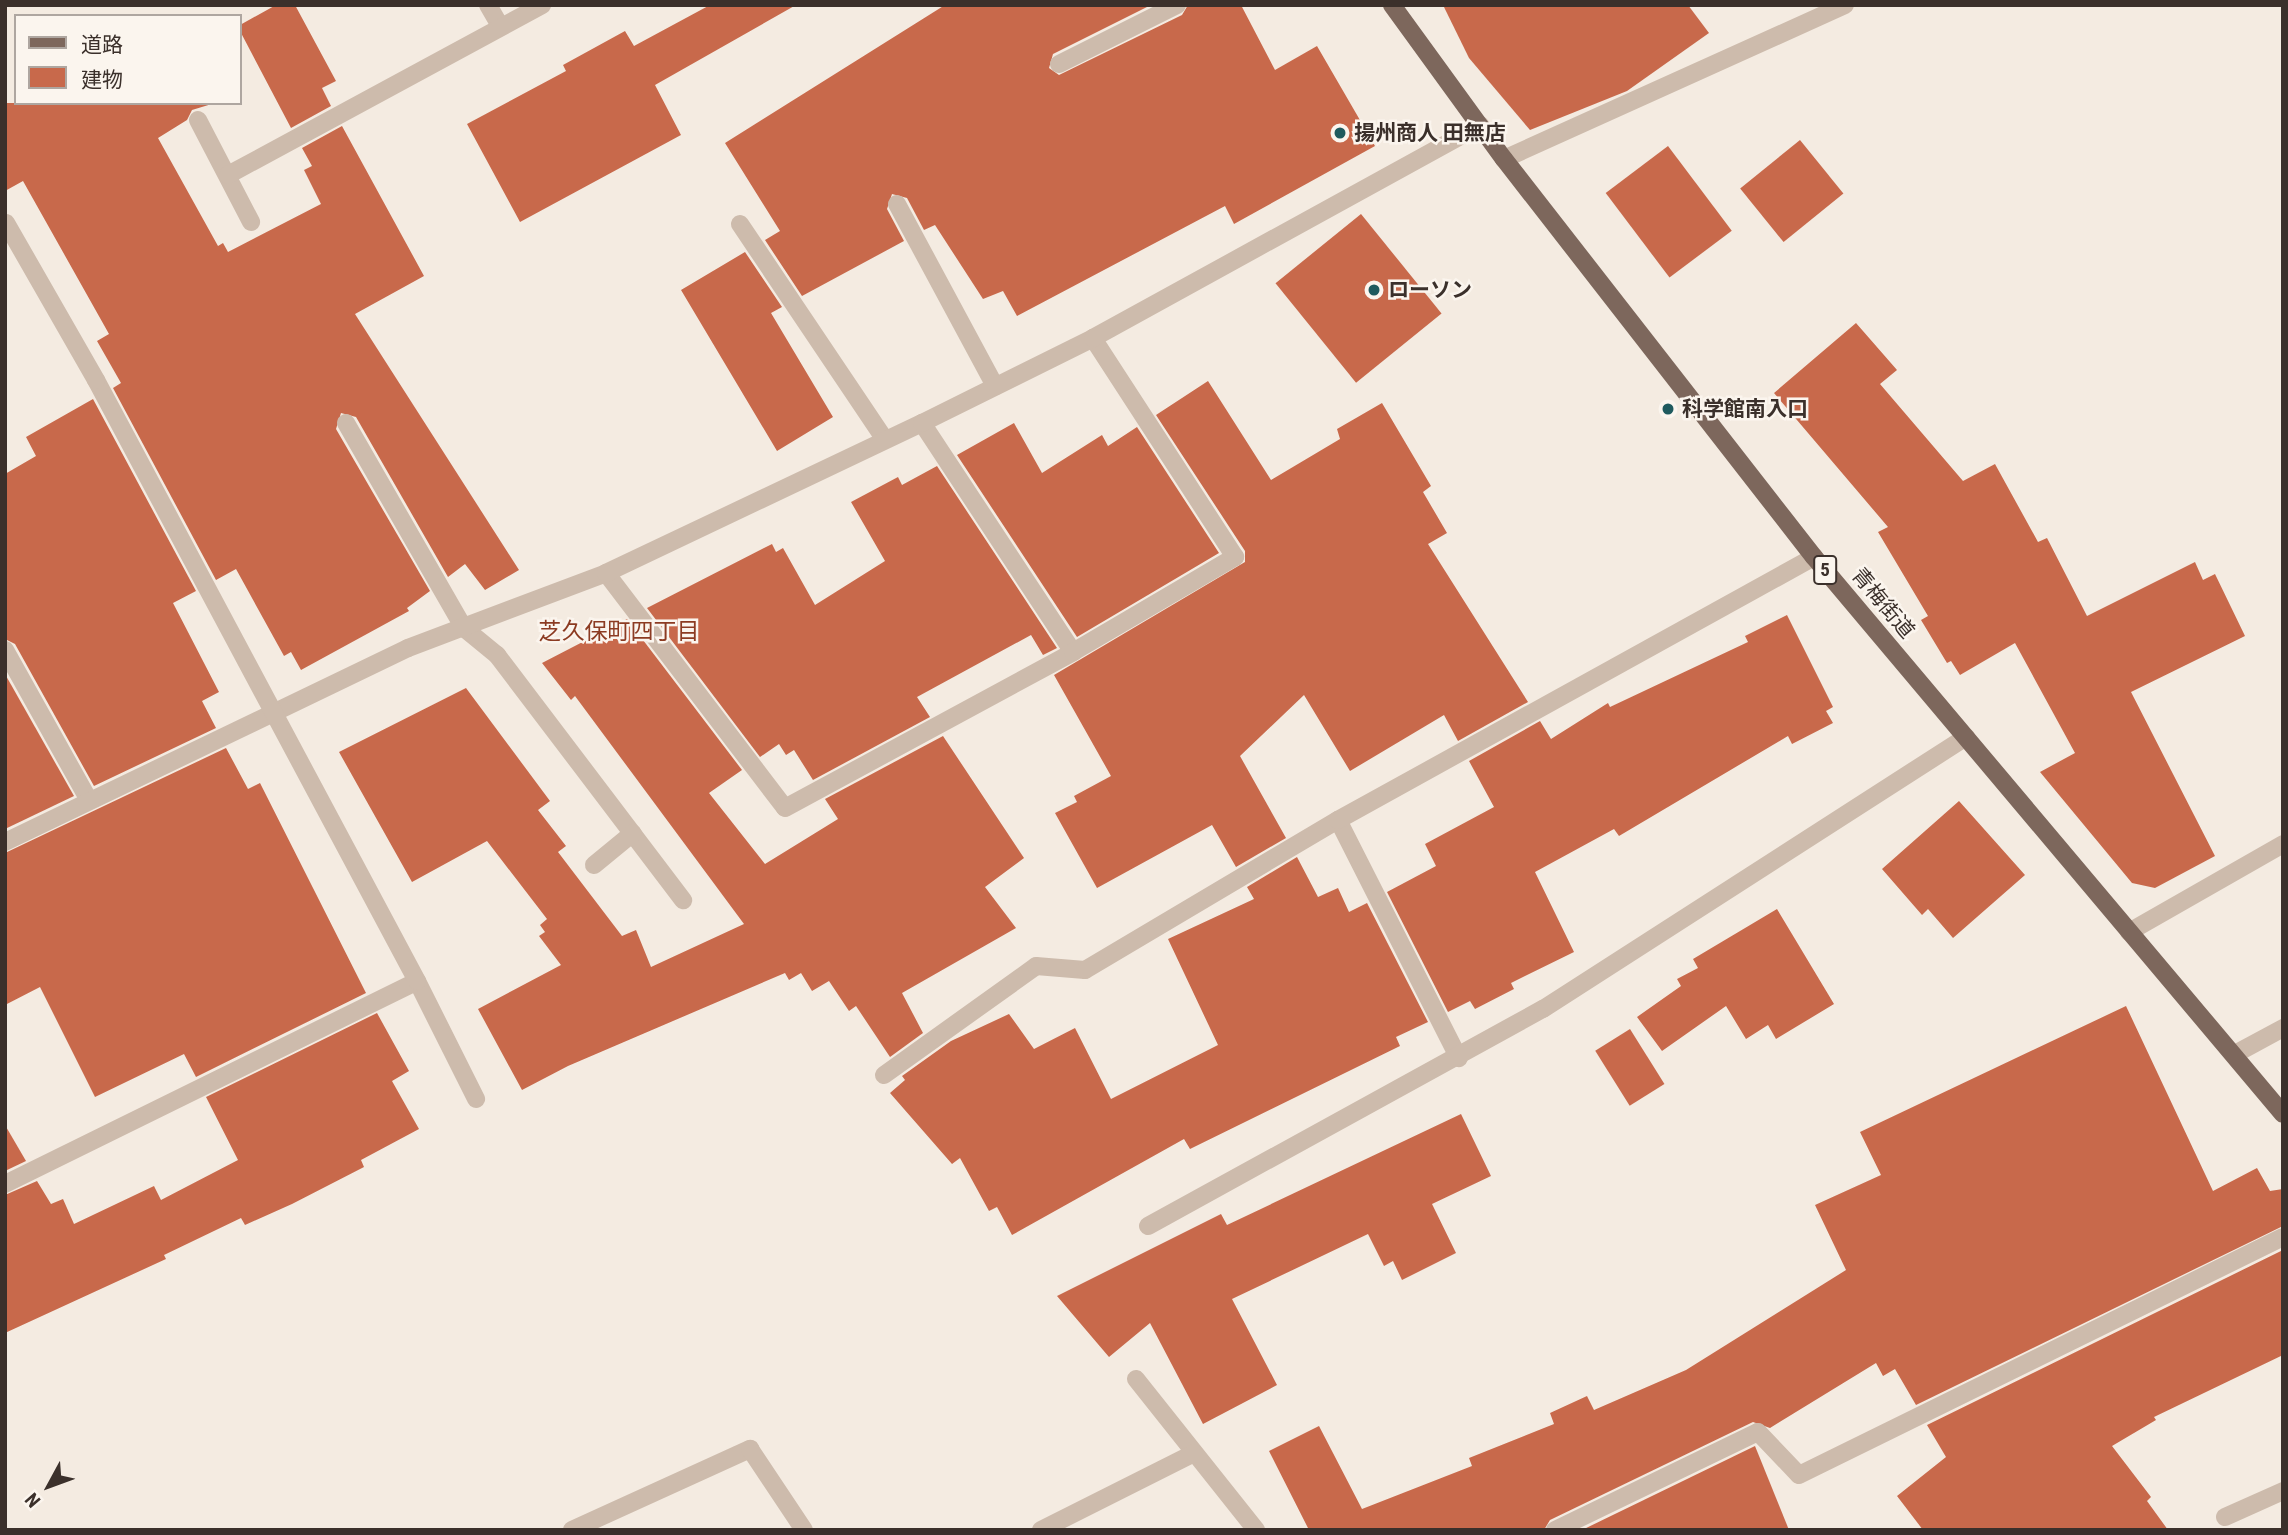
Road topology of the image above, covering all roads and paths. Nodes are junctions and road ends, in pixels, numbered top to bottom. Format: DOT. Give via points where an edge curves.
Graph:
graph roads {
  1 [pos="488,5"];
  2 [pos="542,5"];
  3 [pos="1177,5"];
  4 [pos="1391,5"];
  5 [pos="1845,5"];
  6 [pos="500,26"];
  7 [pos="1059,64"];
  8 [pos="198,120"];
  9 [pos="1480,125"];
  10 [pos="1504,159"];
  11 [pos="228,175"];
  12 [pos="897,204"];
  13 [pos="251,222"];
  14 [pos="6,223"];
  15 [pos="740,224"];
  16 [pos="1093,338"];
  17 [pos="995,386"];
  18 [pos="346,423"];
  19 [pos="922,424"];
  20 [pos="885,440"];
  21 [pos="1814,557"];
  22 [pos="606,573"];
  23 [pos="464,628"];
  24 [pos="5,650"];
  25 [pos="1073,652"];
  26 [pos="271,712"];
  27 [pos="1966,737"];
  28 [pos="89,800"];
  29 [pos="1338,820"];
  30 [pos="633,833"];
  31 [pos="5,842"];
  32 [pos="2283,844"];
  33 [pos="594,865"];
  34 [pos="683,900"];
  35 [pos="2129,932"];
  36 [pos="417,981"];
  37 [pos="2283,1028"];
  38 [pos="2235,1054"];
  39 [pos="1459,1058"];
  40 [pos="884,1074"];
  41 [pos="476,1099"];
  42 [pos="2283,1114"];
  43 [pos="5,1184"];
  44 [pos="1148,1226"];
  45 [pos="2283,1237"];
  46 [pos="1136,1379"];
  47 [pos="1194,1453"];
  48 [pos="2283,1491"];
  49 [pos="2225,1517"];
  50 [pos="572,1530"];
  51 [pos="804,1530"];
  52 [pos="1041,1530"];
  53 [pos="1256,1530"];
  54 [pos="1555,1530"];
  1 -- 6 [label="street"];
  2 -- 6 [label="street"];
  3 -- 7 [label="street"];
  4 -- 9 [label="main road, 青梅街道 / 5"];
  5 -- 10 [label="street"];
  6 -- 11 [label="street"];
  8 -- 11 [label="street"];
  9 -- 10 [label="main road, 青梅街道 / 5"];
  9 -- 16 [label="street"];
  10 -- 21 [label="main road, 青梅街道 / 5"];
  11 -- 13 [label="street"];
  12 -- 17 [label="street"];
  14 -- 26 [label="street" via="96,380"];
  15 -- 20 [label="street"];
  16 -- 17 [label="street"];
  16 -- 25 [label="street" via="1235,557"];
  17 -- 19 [label="street"];
  18 -- 23 [label="street"];
  19 -- 20 [label="street"];
  19 -- 25 [label="street"];
  20 -- 22 [label="street"];
  21 -- 27 [label="main road, 青梅街道 / 5"];
  21 -- 29 [label="street"];
  22 -- 23 [label="street"];
  22 -- 25 [label="street" via="785,808"];
  23 -- 26 [label="street" via="408,648"];
  23 -- 30 [label="street" via="497,655"];
  24 -- 28 [label="street"];
  26 -- 28 [label="street"];
  26 -- 36 [label="street"];
  27 -- 35 [label="main road, 青梅街道 / 5"];
  27 -- 39 [label="street" via="1555,1002"];
  28 -- 31 [label="street"];
  29 -- 39 [label="street"];
  29 -- 40 [label="street" via="1085,970 1036,965"];
  30 -- 33 [label="street"];
  30 -- 34 [label="street"];
  32 -- 35 [label="street"];
  35 -- 38 [label="main road, 青梅街道 / 5"];
  36 -- 41 [label="street"];
  36 -- 43 [label="street"];
  37 -- 38 [label="street"];
  38 -- 42 [label="main road, 青梅街道 / 5"];
  39 -- 44 [label="street"];
  45 -- 54 [label="street" via="1799,1475 1758,1432"];
  46 -- 47 [label="street"];
  47 -- 52 [label="street"];
  47 -- 53 [label="street"];
  48 -- 49 [label="street"];
  50 -- 51 [label="street" via="750,1448"];
}
